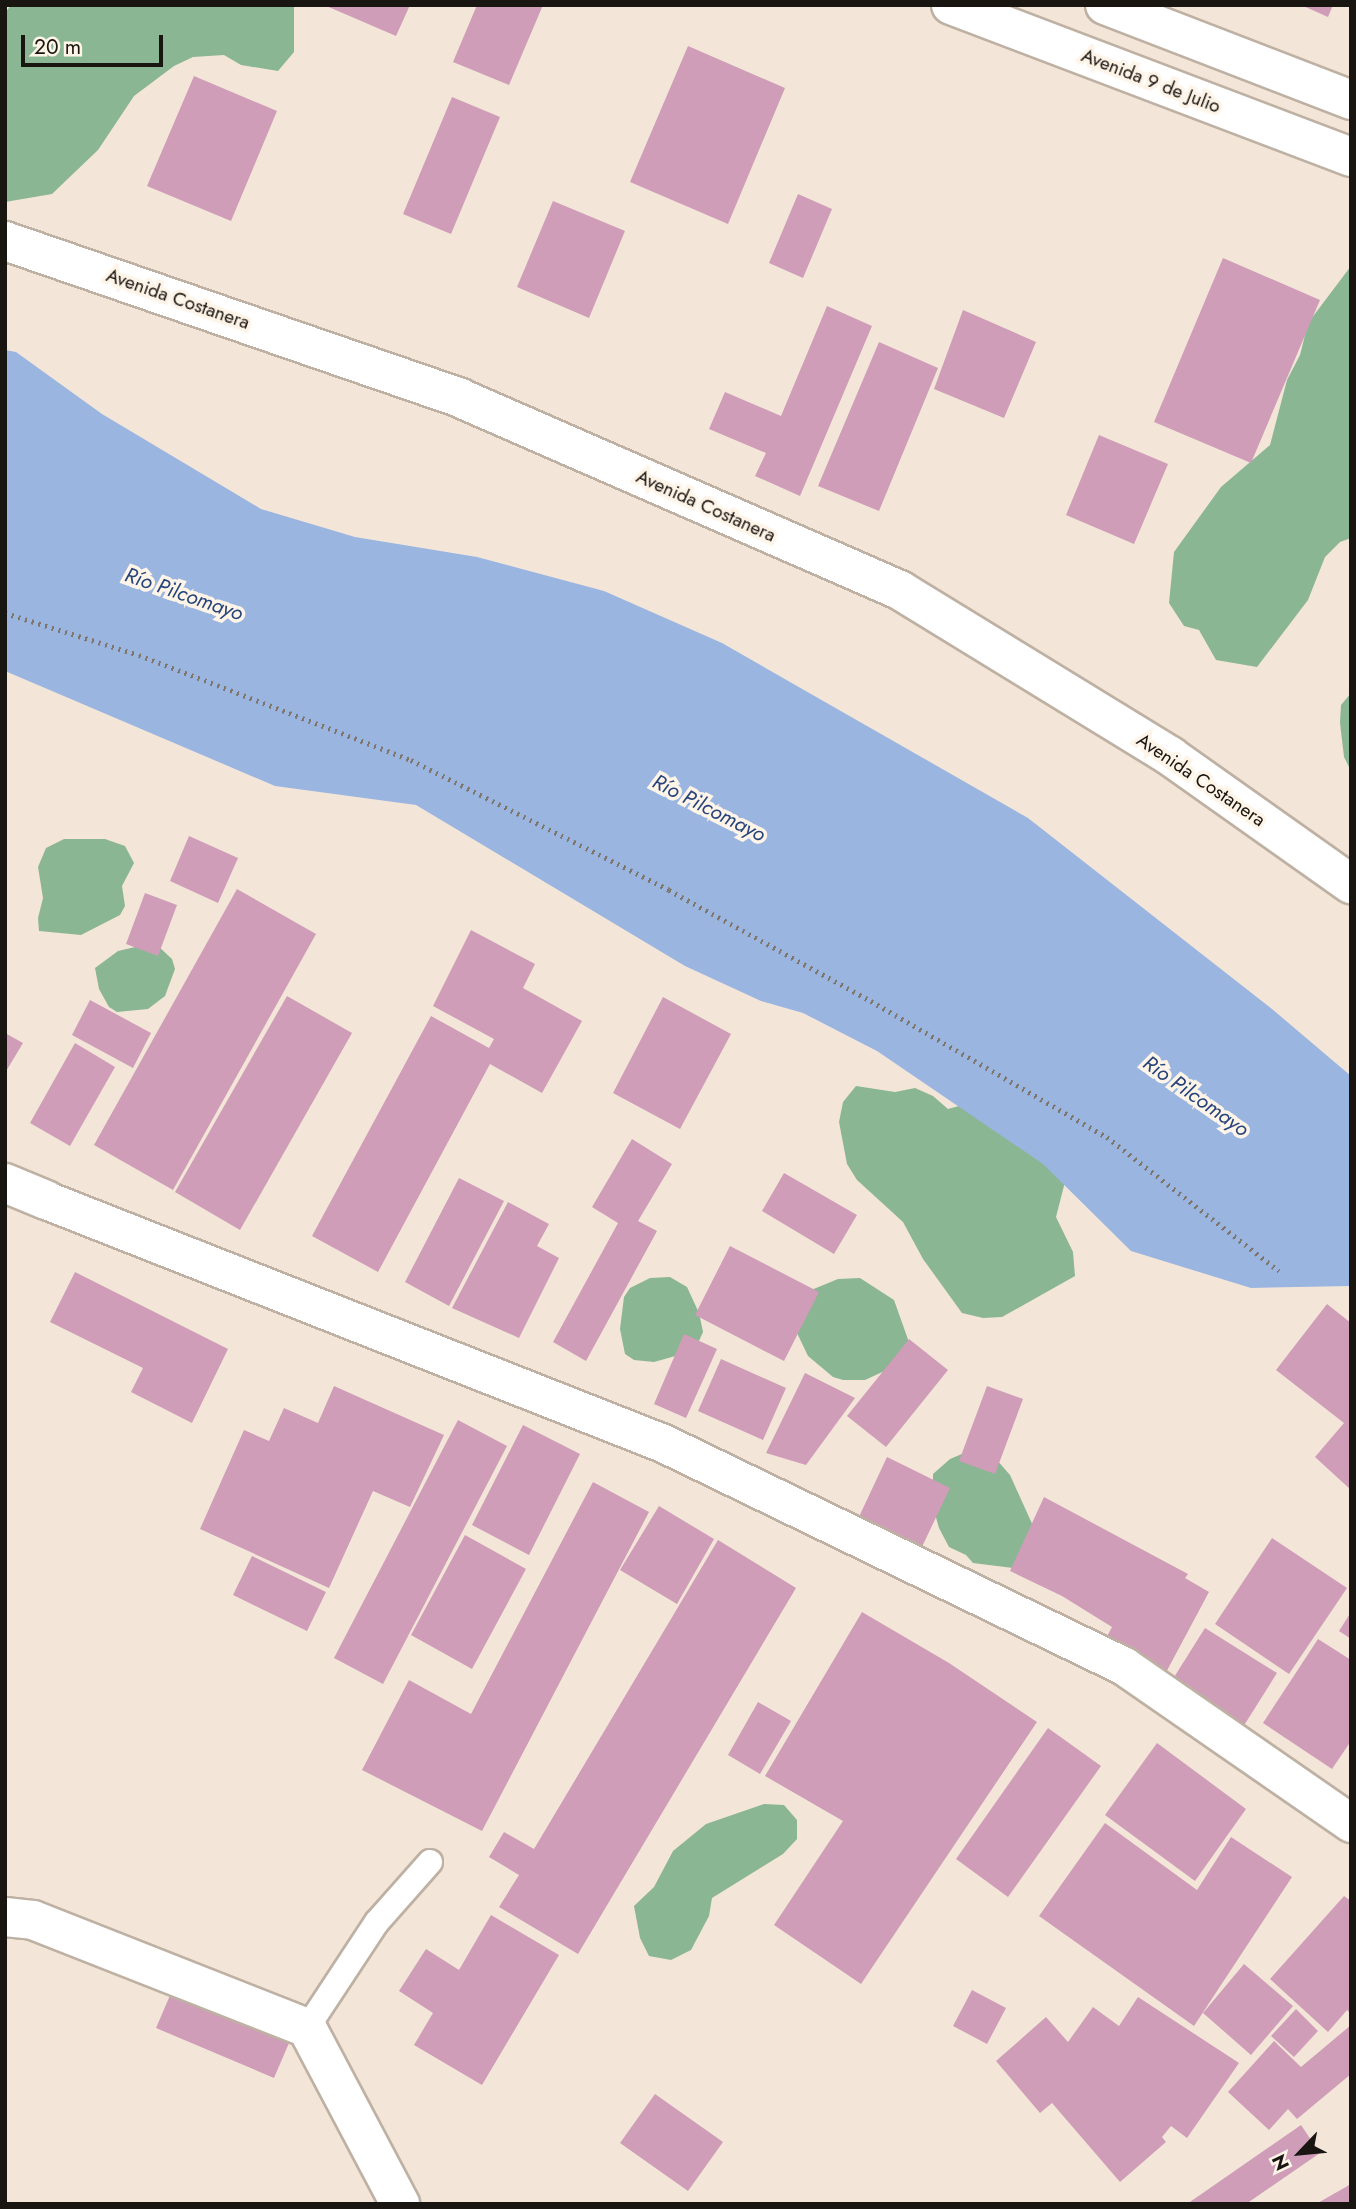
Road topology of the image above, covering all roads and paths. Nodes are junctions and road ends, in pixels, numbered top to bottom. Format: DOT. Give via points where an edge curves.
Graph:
graph roads {
  1 [pos="951,5"];
  2 [pos="1105,5"];
  3 [pos="1351,100"];
  4 [pos="1351,157"];
  5 [pos="5,241"];
  6 [pos="5,613"];
  7 [pos="1351,884"];
  8 [pos="5,1183"];
  9 [pos="46,1200"];
  10 [pos="1279,1270"];
  11 [pos="1351,1823"];
  12 [pos="430,1862"];
  13 [pos="5,1917"];
  14 [pos="307,2028"];
  15 [pos="400,2204"];
  1 -- 4 [label="street, Avenida 9 de Julio"];
  2 -- 3 [label="street"];
  5 -- 7 [label="street, Avenida Costanera" via="460,398 901,591 1170,757"];
  6 -- 10 [label="path" via="139,655 411,761 670,890 1107,1137"];
  8 -- 9 [label="street"];
  9 -- 11 [label="street" via="663,1443 1124,1666"];
  12 -- 14 [label="lane" via="377,1922"];
  13 -- 14 [label="street" via="33,1920"];
  14 -- 15 [label="street"];
}
